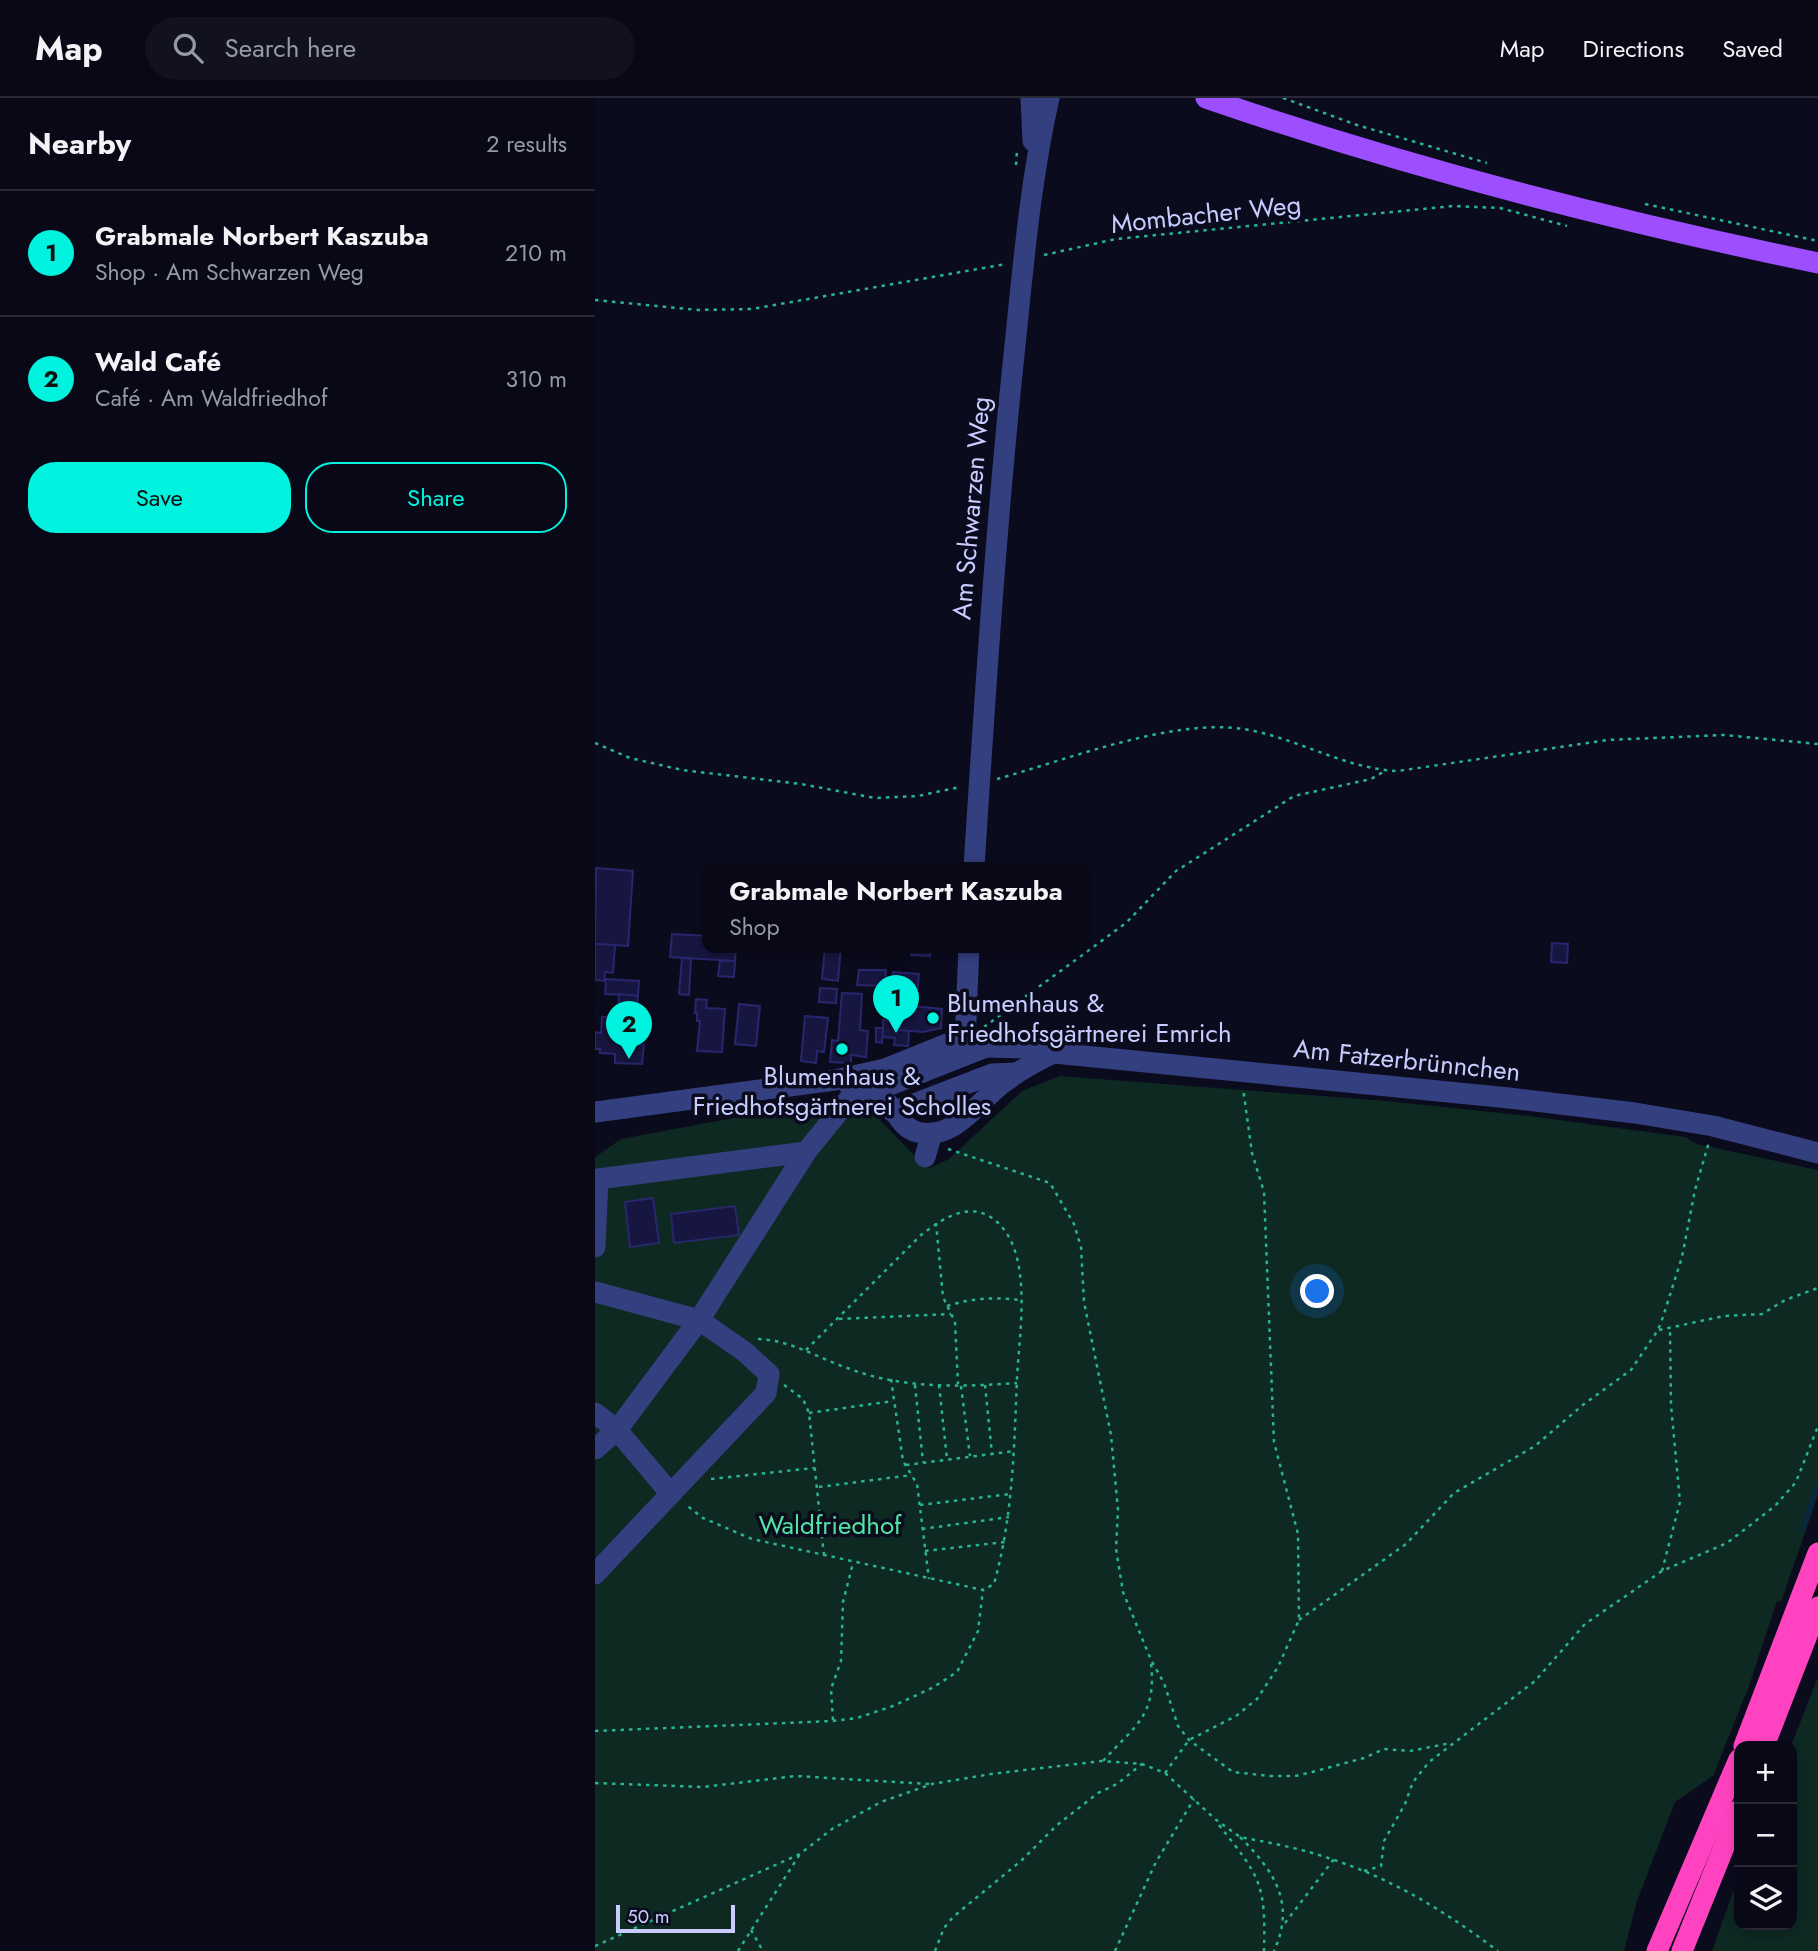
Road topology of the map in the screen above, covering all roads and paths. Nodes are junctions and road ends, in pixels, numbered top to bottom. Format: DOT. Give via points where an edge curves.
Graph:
graph roads {
  1 [pos="1031,98"];
  2 [pos="1049,98"];
  3 [pos="1206,98"];
  4 [pos="1283,98"];
  5 [pos="1036,155"];
  6 [pos="1497,166"];
  7 [pos="1640,203"];
  8 [pos="1578,228"];
  9 [pos="1818,241"];
  10 [pos="1024,260"];
  11 [pos="1818,263"];
  12 [pos="595,300"];
  13 [pos="595,743"];
  14 [pos="1818,744"];
  15 [pos="1387,771"];
  16 [pos="979,783"];
  17 [pos="974,862"];
  18 [pos="1090,950"];
  19 [pos="969,953"];
  20 [pos="1085,953"];
  21 [pos="965,1042"];
  22 [pos="986,1048"];
  23 [pos="1054,1053"];
  24 [pos="899,1064"];
  25 [pos="1245,1071"];
  26 [pos="865,1081"];
  27 [pos="991,1084"];
  28 [pos="890,1100"];
  29 [pos="595,1112"];
  30 [pos="1713,1126"];
  31 [pos="938,1138"];
  32 [pos="806,1152"];
  33 [pos="1818,1153"];
  34 [pos="926,1157"];
  35 [pos="936,1223"];
  36 [pos="595,1247"];
  37 [pos="1818,1288"];
  38 [pos="595,1292"];
  39 [pos="1021,1300"];
  40 [pos="947,1306"];
  41 [pos="951,1314"];
  42 [pos="839,1319"];
  43 [pos="699,1321"];
  44 [pos="1669,1328"];
  45 [pos="1658,1330"];
  46 [pos="806,1350"];
  47 [pos="745,1352"];
  48 [pos="769,1374"];
  49 [pos="891,1379"];
  50 [pos="1017,1383"];
  51 [pos="915,1385"];
  52 [pos="939,1385"];
  53 [pos="985,1385"];
  54 [pos="960,1386"];
  55 [pos="894,1401"];
  56 [pos="595,1413"];
  57 [pos="810,1413"];
  58 [pos="1818,1426"];
  59 [pos="617,1430"];
  60 [pos="595,1449"];
  61 [pos="1016,1451"];
  62 [pos="992,1454"];
  63 [pos="970,1457"];
  64 [pos="947,1460"];
  65 [pos="923,1463"];
  66 [pos="906,1465"];
  67 [pos="814,1468"];
  68 [pos="912,1475"];
  69 [pos="677,1487"];
  70 [pos="819,1487"];
  71 [pos="1011,1494"];
  72 [pos="920,1505"];
  73 [pos="1009,1517"];
  74 [pos="922,1528"];
  75 [pos="1005,1542"];
  76 [pos="925,1551"];
  77 [pos="1818,1553"];
  78 [pos="824,1556"];
  79 [pos="853,1563"];
  80 [pos="1662,1571"];
  81 [pos="595,1574"];
  82 [pos="929,1579"];
  83 [pos="983,1590"];
  84 [pos="1818,1606"];
  85 [pos="1299,1620"];
  86 [pos="1151,1660"];
  87 [pos="833,1721"];
  88 [pos="595,1731"];
  89 [pos="1189,1740"];
  90 [pos="1746,1741"];
  91 [pos="1766,1741"];
  92 [pos="1451,1743"];
  93 [pos="1102,1761"];
  94 [pos="1142,1764"];
  95 [pos="1734,1771"];
  96 [pos="1165,1773"];
  97 [pos="595,1783"];
  98 [pos="932,1784"];
  99 [pos="1194,1799"];
  100 [pos="1215,1819"];
  101 [pos="1734,1822"];
  102 [pos="1240,1837"];
  103 [pos="800,1854"];
  104 [pos="1333,1859"];
  105 [pos="1361,1871"];
  106 [pos="1284,1924"];
  107 [pos="751,1930"];
  108 [pos="595,1946"];
  109 [pos="738,1951"];
  110 [pos="764,1951"];
  111 [pos="935,1951"];
  112 [pos="1115,1951"];
  113 [pos="1264,1951"];
  114 [pos="1274,1951"];
  115 [pos="1498,1951"];
  116 [pos="1657,1951"];
  117 [pos="1682,1951"];
  1 -- 5 [label="street, Am Schwarzen Weg"];
  2 -- 5 [label="street, Am Schwarzen Weg"];
  3 -- 11 [label="main road" via="1490,186"];
  4 -- 6 [label="path"];
  5 -- 10 [label="street, Am Schwarzen Weg"];
  7 -- 9 [label="path"];
  8 -- 10 [label="path, Mombacher Weg" via="1500,208 1453,206 1116,239"];
  10 -- 12 [label="path, Mombacher Weg" via="752,309 698,310"];
  10 -- 16 [label="street, Am Schwarzen Weg" via="988,617"];
  13 -- 16 [label="path" via="630,758 682,770 875,798 918,796"];
  14 -- 15 [label="path" via="1724,735 1607,740"];
  15 -- 16 [label="path" via="1245,729 1212,728 1171,731"];
  15 -- 18 [label="path" via="1371,779 1294,796 1195,858 1126,923"];
  16 -- 17 [label="street, Am Schwarzen Weg"];
  19 -- 21 [label="street"];
  20 -- 21 [label="path"];
  21 -- 22 [label="street"];
  21 -- 24 [label="street" via="933,1048"];
  22 -- 23 [label="street, Am Fatzerbrünnchen"];
  22 -- 27 [label="street"];
  22 -- 28 [label="street"];
  23 -- 25 [label="street, Am Fatzerbrünnchen"];
  23 -- 27 [label="street"];
  24 -- 26 [label="street"];
  24 -- 28 [label="street"];
  25 -- 30 [label="street, Am Fatzerbrünnchen" via="1509,1098"];
  25 -- 85 [label="path" via="1248,1131 1267,1220 1273,1442 1298,1534"];
  26 -- 28 [label="street"];
  26 -- 29 [label="street" via="835,1080"];
  26 -- 32 [label="street"];
  27 -- 28 [label="street"];
  27 -- 31 [label="street"];
  28 -- 31 [label="street" via="916,1132"];
  30 -- 33 [label="street, Am Fatzerbrünnchen"];
  30 -- 45 [label="path" via="1685,1247"];
  31 -- 34 [label="street"];
  31 -- 86 [label="path" via="960,1155 1050,1183 1074,1224 1081,1247 1084,1302 1111,1435 1118,1569"];
  32 -- 36 [label="street" via="598,1179"];
  32 -- 43 [label="street"];
  35 -- 39 [label="path" via="965,1211 986,1214 1005,1227 1016,1250"];
  35 -- 40 [label="path"];
  35 -- 42 [label="path"];
  37 -- 44 [label="path" via="1762,1314 1724,1316"];
  38 -- 43 [label="street"];
  39 -- 40 [label="path" via="1002,1297"];
  39 -- 50 [label="path"];
  40 -- 41 [label="path"];
  41 -- 42 [label="path"];
  41 -- 54 [label="path"];
  42 -- 46 [label="path"];
  43 -- 47 [label="street"];
  43 -- 59 [label="street"];
  44 -- 45 [label="path"];
  44 -- 80 [label="path" via="1679,1502"];
  45 -- 85 [label="path" via="1640,1359 1615,1384 1535,1446 1454,1493 1406,1544"];
  46 -- 47 [label="path" via="756,1339"];
  46 -- 49 [label="path" via="852,1370"];
  47 -- 48 [label="street"];
  48 -- 57 [label="path" via="803,1399"];
  48 -- 69 [label="street" via="766,1393"];
  49 -- 51 [label="path"];
  49 -- 55 [label="path"];
  50 -- 53 [label="path"];
  50 -- 61 [label="path"];
  51 -- 52 [label="path"];
  51 -- 65 [label="path"];
  52 -- 54 [label="path"];
  52 -- 64 [label="path"];
  53 -- 54 [label="path"];
  53 -- 62 [label="path"];
  54 -- 63 [label="path"];
  55 -- 57 [label="path"];
  55 -- 66 [label="path"];
  56 -- 59 [label="street"];
  57 -- 67 [label="path"];
  58 -- 80 [label="path" via="1800,1474 1775,1506 1727,1543"];
  59 -- 60 [label="street"];
  59 -- 69 [label="street"];
  61 -- 62 [label="path"];
  61 -- 71 [label="path"];
  62 -- 63 [label="path"];
  63 -- 64 [label="path"];
  64 -- 65 [label="path"];
  65 -- 66 [label="path"];
  66 -- 68 [label="path"];
  67 -- 69 [label="path"];
  67 -- 70 [label="path"];
  68 -- 70 [label="path"];
  68 -- 72 [label="path"];
  69 -- 78 [label="path" via="703,1518 752,1539"];
  69 -- 81 [label="street"];
  70 -- 78 [label="path"];
  71 -- 72 [label="path"];
  71 -- 73 [label="path"];
  72 -- 74 [label="path"];
  73 -- 74 [label="path"];
  73 -- 75 [label="path"];
  74 -- 76 [label="path"];
  75 -- 76 [label="path"];
  75 -- 83 [label="path" via="994,1584"];
  76 -- 82 [label="path"];
  77 -- 90 [label="highway"];
  78 -- 79 [label="path"];
  79 -- 82 [label="path"];
  79 -- 87 [label="path" via="843,1602 841,1661 831,1689"];
  80 -- 92 [label="path" via="1585,1624 1535,1681"];
  82 -- 83 [label="path"];
  83 -- 87 [label="path" via="978,1632 957,1672 893,1706"];
  84 -- 91 [label="highway"];
  85 -- 89 [label="path" via="1278,1667 1257,1699 1236,1716"];
  86 -- 89 [label="path" via="1178,1726"];
  86 -- 93 [label="path" via="1154,1683 1140,1724"];
  87 -- 88 [label="path"];
  89 -- 92 [label="path" via="1233,1772 1296,1776 1384,1749 1411,1751"];
  89 -- 96 [label="path"];
  92 -- 105 [label="path" via="1413,1783 1384,1841 1381,1866"];
  93 -- 94 [label="path"];
  93 -- 98 [label="path"];
  94 -- 96 [label="path"];
  94 -- 111 [label="path" via="1056,1826 953,1917"];
  95 -- 116 [label="highway"];
  96 -- 99 [label="path"];
  97 -- 98 [label="path" via="702,1787 796,1776"];
  98 -- 103 [label="path" via="873,1806"];
  99 -- 100 [label="path"];
  99 -- 112 [label="path" via="1156,1862"];
  100 -- 102 [label="path"];
  100 -- 113 [label="path" via="1245,1855 1261,1886"];
  101 -- 117 [label="highway"];
  102 -- 104 [label="path"];
  102 -- 106 [label="path" via="1272,1874"];
  103 -- 107 [label="path"];
  103 -- 108 [label="path"];
  104 -- 105 [label="path"];
  104 -- 106 [label="path"];
  105 -- 115 [label="path" via="1430,1903"];
  106 -- 114 [label="path"];
  107 -- 109 [label="path"];
  107 -- 110 [label="path"];
}
